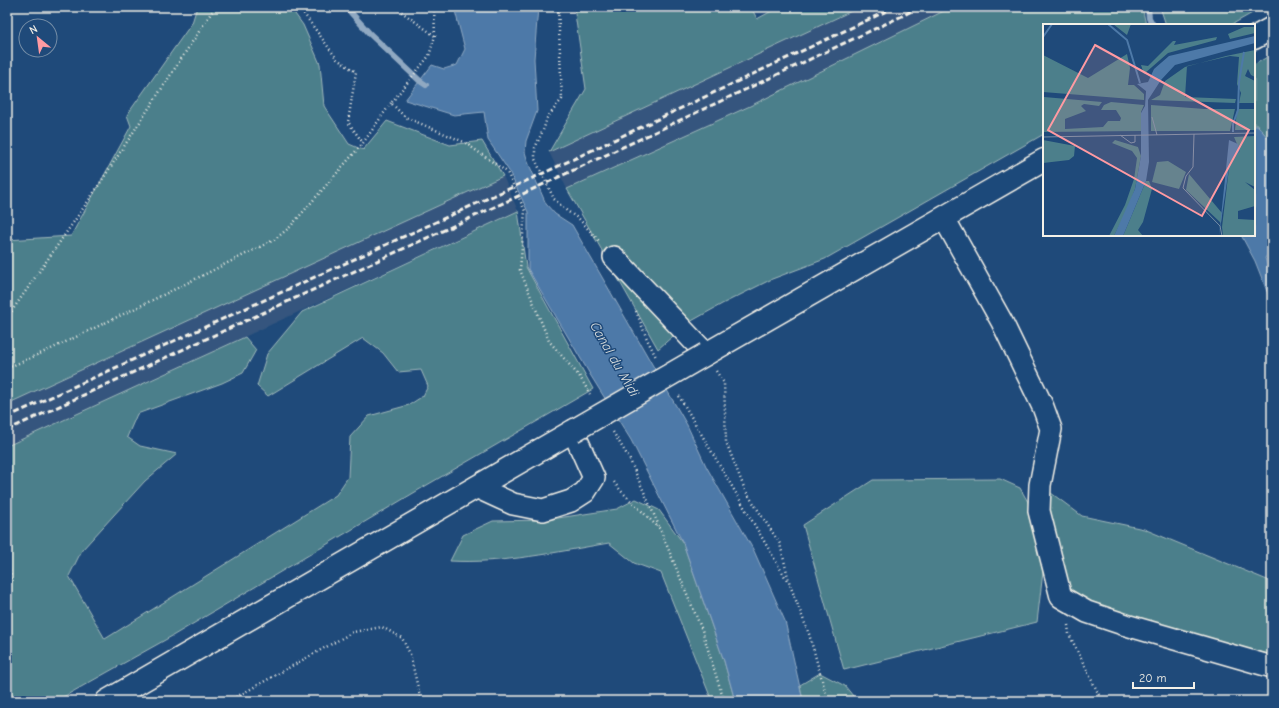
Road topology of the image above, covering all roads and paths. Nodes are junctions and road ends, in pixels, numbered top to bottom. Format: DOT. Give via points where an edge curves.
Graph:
graph roads {
  1 [pos="215,7"];
  2 [pos="299,7"];
  3 [pos="395,7"];
  4 [pos="434,7"];
  5 [pos="558,7"];
  6 [pos="1272,28"];
  7 [pos="435,36"];
  8 [pos="1255,37"];
  9 [pos="391,103"];
  10 [pos="363,143"];
  11 [pos="1043,161"];
  12 [pos="944,218"];
  13 [pos="614,257"];
  14 [pos="7,318"];
  15 [pos="706,354"];
  16 [pos="7,368"];
  17 [pos="590,394"];
  18 [pos="679,396"];
  19 [pos="573,431"];
  20 [pos="612,431"];
  21 [pos="611,479"];
  22 [pos="476,487"];
  23 [pos="660,529"];
  24 [pos="7,558"];
  25 [pos="790,585"];
  26 [pos="1062,597"];
  27 [pos="7,602"];
  28 [pos="1272,667"];
  29 [pos="107,701"];
  30 [pos="229,701"];
  31 [pos="421,701"];
  32 [pos="724,701"];
  33 [pos="828,701"];
  34 [pos="1102,701"];
  1 -- 14 [label="path"];
  2 -- 10 [label="path" via="337,59 356,72 348,122"];
  3 -- 7 [label="path"];
  4 -- 7 [label="path"];
  5 -- 13 [label="path" via="562,99 547,118 535,148 535,159 554,199 580,219"];
  6 -- 8 [label="main road"];
  7 -- 9 [label="path" via="429,56"];
  9 -- 10 [label="path"];
  9 -- 17 [label="path" via="405,117 464,142 507,172 525,211 520,270 549,341 580,377"];
  10 -- 16 [label="path" via="290,227 274,240"];
  11 -- 12 [label="main road"];
  12 -- 15 [label="main road"];
  12 -- 26 [label="street" via="1002,322 1044,407 1051,429 1040,485 1038,512"];
  13 -- 15 [label="street"];
  15 -- 19 [label="main road, bridge"];
  15 -- 25 [label="path" via="724,383 726,442 745,490 780,544"];
  18 -- 25 [label="path"];
  19 -- 22 [label="main road"];
  19 -- 22 [label="street" via="594,478 585,492 571,501 543,510 514,504"];
  20 -- 23 [label="path" via="629,458"];
  21 -- 23 [label="path"];
  22 -- 29 [label="main road"];
  23 -- 32 [label="path" via="702,630"];
  24 -- 27 [label="path" via="11,576"];
  25 -- 33 [label="path" via="809,634"];
  26 -- 28 [label="street" via="1087,612"];
  26 -- 34 [label="path" via="1070,634"];
  30 -- 31 [label="path" via="353,632 382,627 402,638 410,654"];
}
